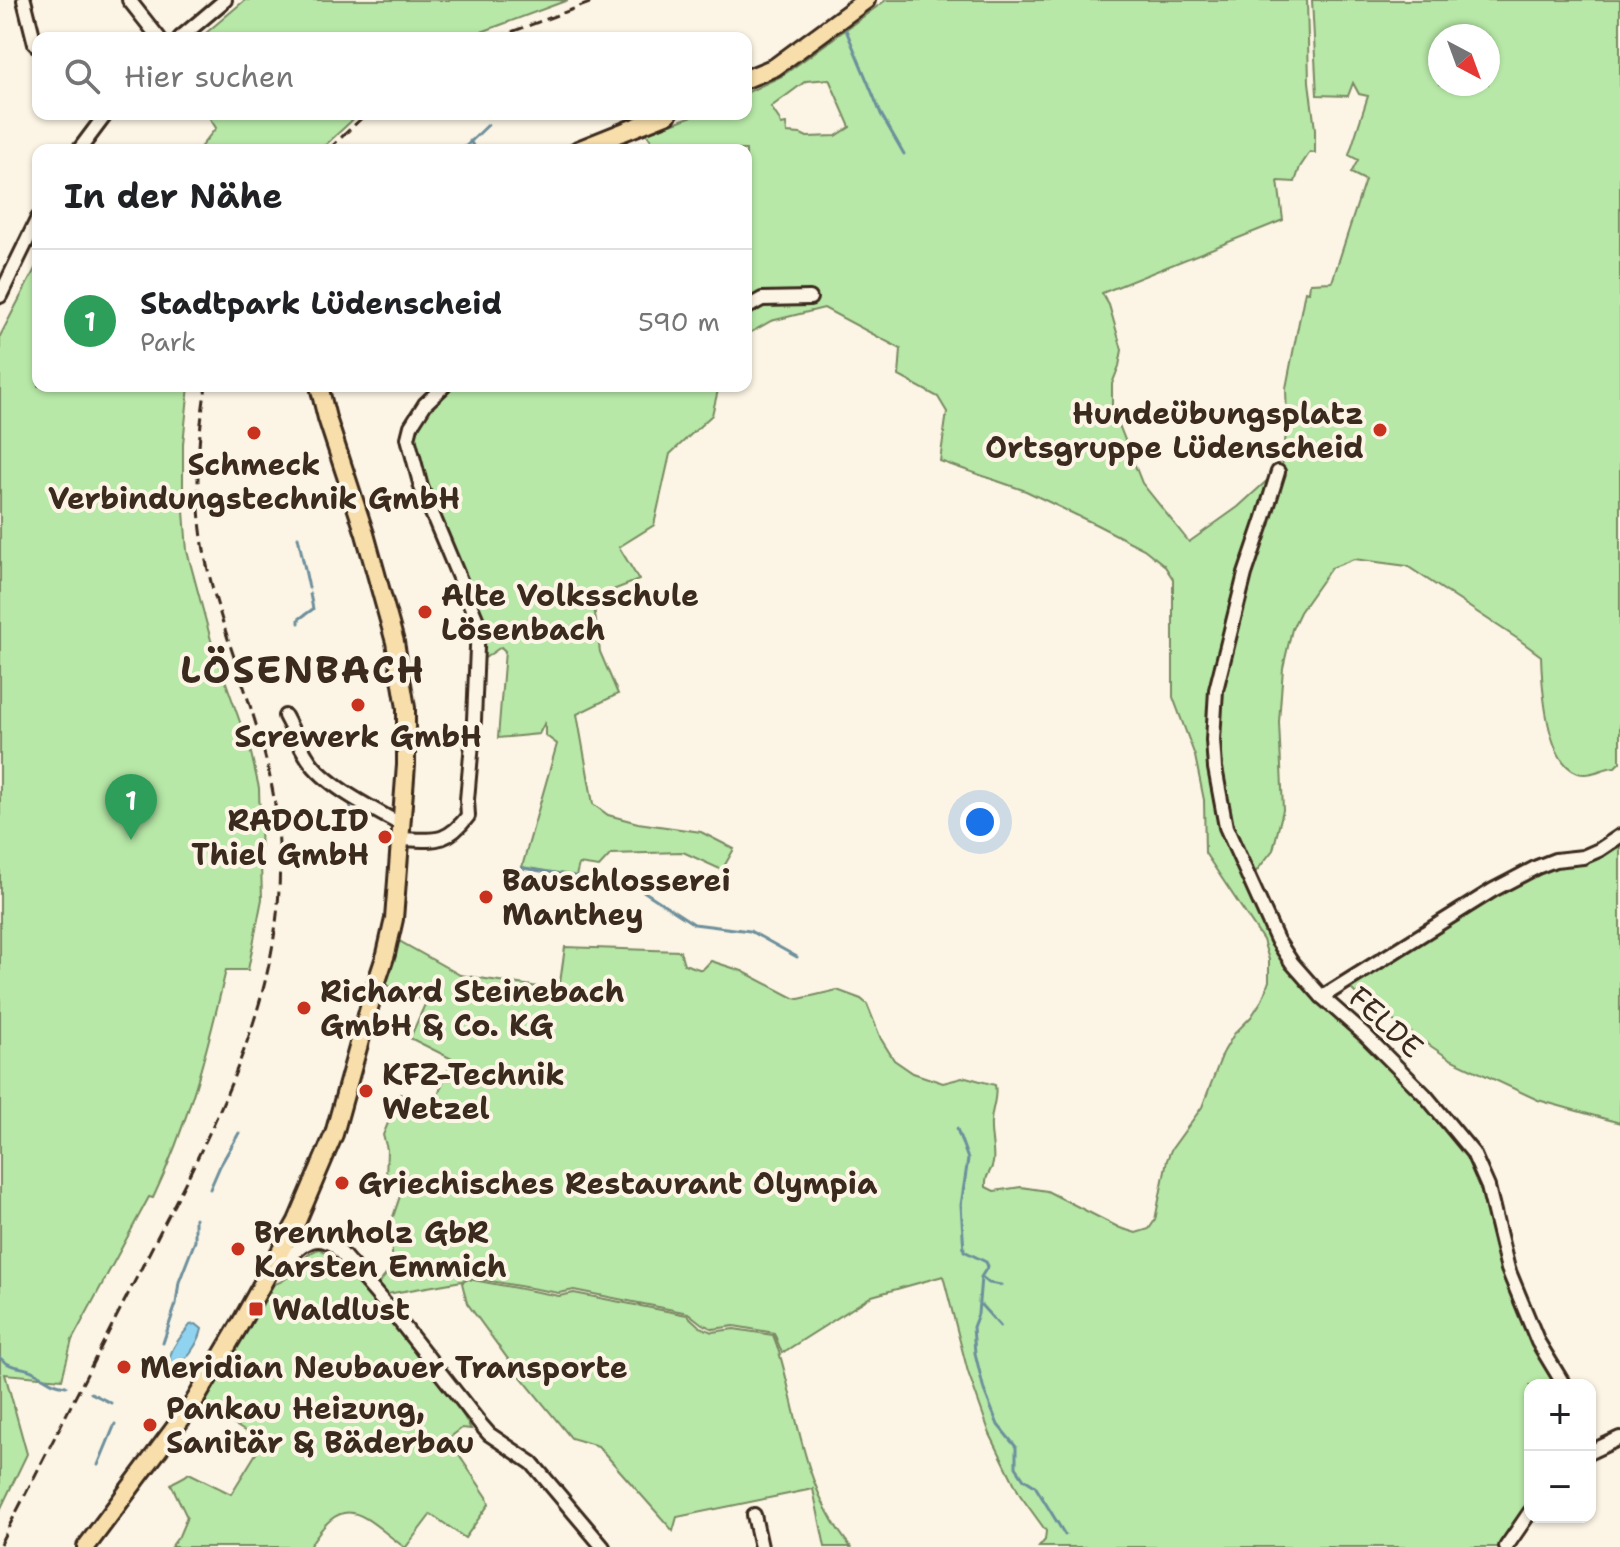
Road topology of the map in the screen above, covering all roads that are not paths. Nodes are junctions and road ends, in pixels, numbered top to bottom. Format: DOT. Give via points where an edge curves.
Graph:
graph roads {
  1 [pos="24,0"];
  2 [pos="129,0"];
  3 [pos="225,0"];
  4 [pos="866,0"];
  5 [pos="32,32"];
  6 [pos="154,32"];
  7 [pos="187,32"];
  8 [pos="752,77"];
  9 [pos="102,120"];
  10 [pos="653,120"];
  11 [pos="84,144"];
  12 [pos="593,144"];
  13 [pos="32,230"];
  14 [pos="0,296"];
  15 [pos="810,298"];
  16 [pos="752,305"];
  17 [pos="320,392"];
  18 [pos="438,392"];
  19 [pos="1278,472"];
  20 [pos="285,716"];
  21 [pos="402,832"];
  22 [pos="1620,836"];
  23 [pos="1322,997"];
  24 [pos="278,1255"];
  25 [pos="1560,1379"];
  26 [pos="1620,1438"];
  27 [pos="1592,1451"];
  28 [pos="754,1515"];
  29 [pos="1524,1521"];
  30 [pos="86,1547"];
  31 [pos="603,1547"];
  32 [pos="761,1547"];
  33 [pos="1506,1547"];
  1 -- 5 [label="street"];
  2 -- 6 [label="street"];
  3 -- 7 [label="street"];
  4 -- 8 [label="main road" via="775,67"];
  9 -- 11 [label="street"];
  10 -- 12 [label="main road"];
  13 -- 14 [label="street"];
  15 -- 16 [label="street" via="762,299"];
  17 -- 21 [label="main road" via="395,642 406,708"];
  18 -- 21 [label="street" via="425,404 408,438 421,487 478,623 468,816 441,840"];
  19 -- 23 [label="street" via="1216,690 1215,768 1226,827 1277,940"];
  20 -- 21 [label="street" via="322,776"];
  21 -- 24 [label="main road" via="394,919 338,1121"];
  22 -- 23 [label="street, FELDE" via="1583,857 1555,860 1493,890"];
  23 -- 25 [label="street, FELDE" via="1431,1102 1473,1153 1488,1187 1508,1269 1538,1342"];
  24 -- 30 [label="main road" via="194,1402"];
  24 -- 31 [label="street" via="289,1258 311,1240 336,1247 482,1426 532,1463"];
  26 -- 27 [label="street"];
  28 -- 32 [label="street"];
  29 -- 33 [label="street"];
}
